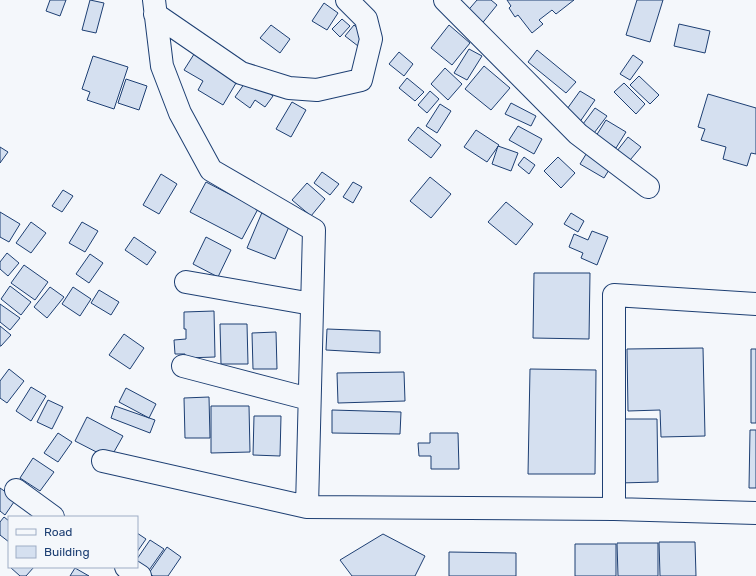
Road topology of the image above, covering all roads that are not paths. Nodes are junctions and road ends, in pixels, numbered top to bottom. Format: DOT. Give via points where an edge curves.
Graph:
graph roads {
  1 [pos="347,0"];
  2 [pos="445,0"];
  3 [pos="155,7"];
  4 [pos="648,187"];
  5 [pos="186,282"];
  6 [pos="312,304"];
  7 [pos="756,304"];
  8 [pos="182,366"];
  9 [pos="309,399"];
  10 [pos="102,461"];
  11 [pos="16,490"];
  12 [pos="307,507"];
  13 [pos="614,509"];
  14 [pos="756,513"];
  15 [pos="52,516"];
  16 [pos="128,568"];
  17 [pos="140,576"];
  1 -- 3 [label="street" via="366,19 372,39 361,80 317,90 289,88 241,73"];
  2 -- 4 [label="street" via="578,134"];
  3 -- 6 [label="street" via="162,66 180,113 211,170 314,230"];
  5 -- 6 [label="street"];
  6 -- 9 [label="street"];
  7 -- 13 [label="street" via="614,295"];
  8 -- 9 [label="street"];
  9 -- 12 [label="street"];
  10 -- 12 [label="street"];
  11 -- 15 [label="street"];
  12 -- 13 [label="street"];
  13 -- 14 [label="street"];
  16 -- 17 [label="street"];
}
